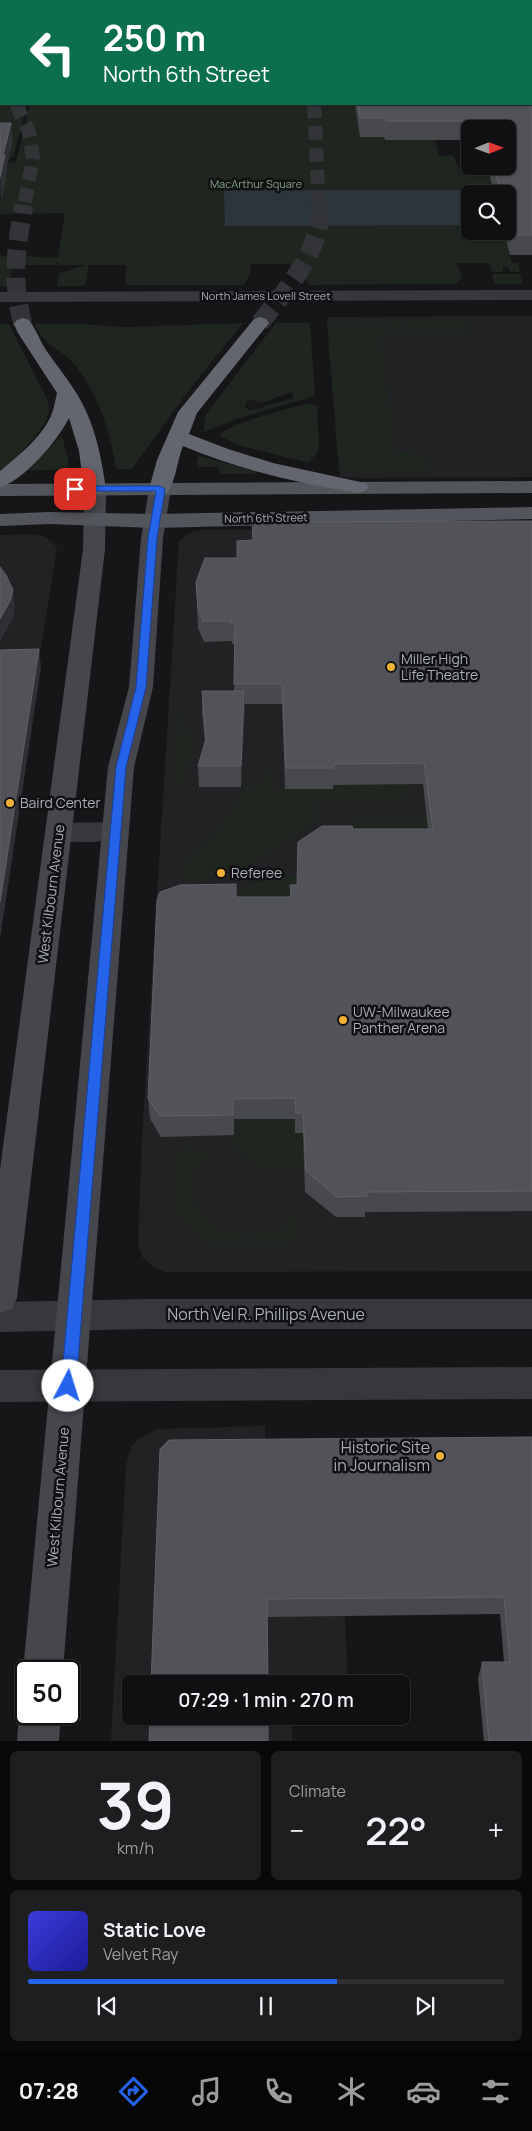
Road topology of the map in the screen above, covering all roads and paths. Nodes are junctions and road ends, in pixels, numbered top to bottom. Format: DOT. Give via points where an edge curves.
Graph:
graph roads {
  1 [pos="532,294"];
  2 [pos="0,297"];
  3 [pos="532,309"];
  4 [pos="0,311"];
  5 [pos="260,323"];
  6 [pos="24,324"];
  7 [pos="67,393"];
  8 [pos="177,436"];
  9 [pos="0,481"];
  10 [pos="532,486"];
  11 [pos="358,487"];
  12 [pos="95,489"];
  13 [pos="0,490"];
  14 [pos="157,505"];
  15 [pos="532,513"];
  16 [pos="95,519"];
  17 [pos="0,520"];
  18 [pos="116,831"];
  19 [pos="59,832"];
  20 [pos="0,1298"];
  21 [pos="532,1314"];
  22 [pos="74,1316"];
  23 [pos="0,1317"];
  24 [pos="532,1383"];
  25 [pos="0,1386"];
  26 [pos="68,1386"];
  27 [pos="45,1660"];
  28 [pos="39,1725"];
  29 [pos="38,1741"];
  1 -- 2 [label="street, North James Lovell Street"];
  3 -- 4 [label="street, North James Lovell Street"];
  5 -- 8 [label="highway" via="188,412"];
  6 -- 7 [label="highway" via="27,336"];
  7 -- 9 [label="highway" via="59,420 50,432 15,470"];
  7 -- 12 [label="highway" via="86,435"];
  8 -- 11 [label="highway" via="208,450 316,480"];
  8 -- 14 [label="highway" via="167,460"];
  10 -- 11 [label="main road"];
  11 -- 14 [label="main road" via="262,504"];
  12 -- 13 [label="main road, North 6th Street"];
  12 -- 14 [label="main road, North 6th Street"];
  12 -- 16 [label="main road, West Kilbourn Avenue"];
  14 -- 15 [label="main road, North 6th Street"];
  14 -- 16 [label="main road, North 6th Street"];
  14 -- 18 [label="main road, West Kilbourn Avenue" via="141,687 121,767"];
  16 -- 17 [label="main road, North 6th Street"];
  16 -- 19 [label="main road, West Kilbourn Avenue"];
  18 -- 19 [label="street"];
  18 -- 22 [label="main road, West Kilbourn Avenue"];
  19 -- 20 [label="main road, West Kilbourn Avenue"];
  21 -- 22 [label="street, North Vel R. Phillips Avenue"];
  22 -- 23 [label="street, North Vel R. Phillips Avenue"];
  22 -- 26 [label="main road, West Kilbourn Avenue"];
  24 -- 26 [label="street"];
  25 -- 26 [label="street"];
  26 -- 27 [label="main road, West Kilbourn Avenue"];
  28 -- 29 [label="main road"];
}
